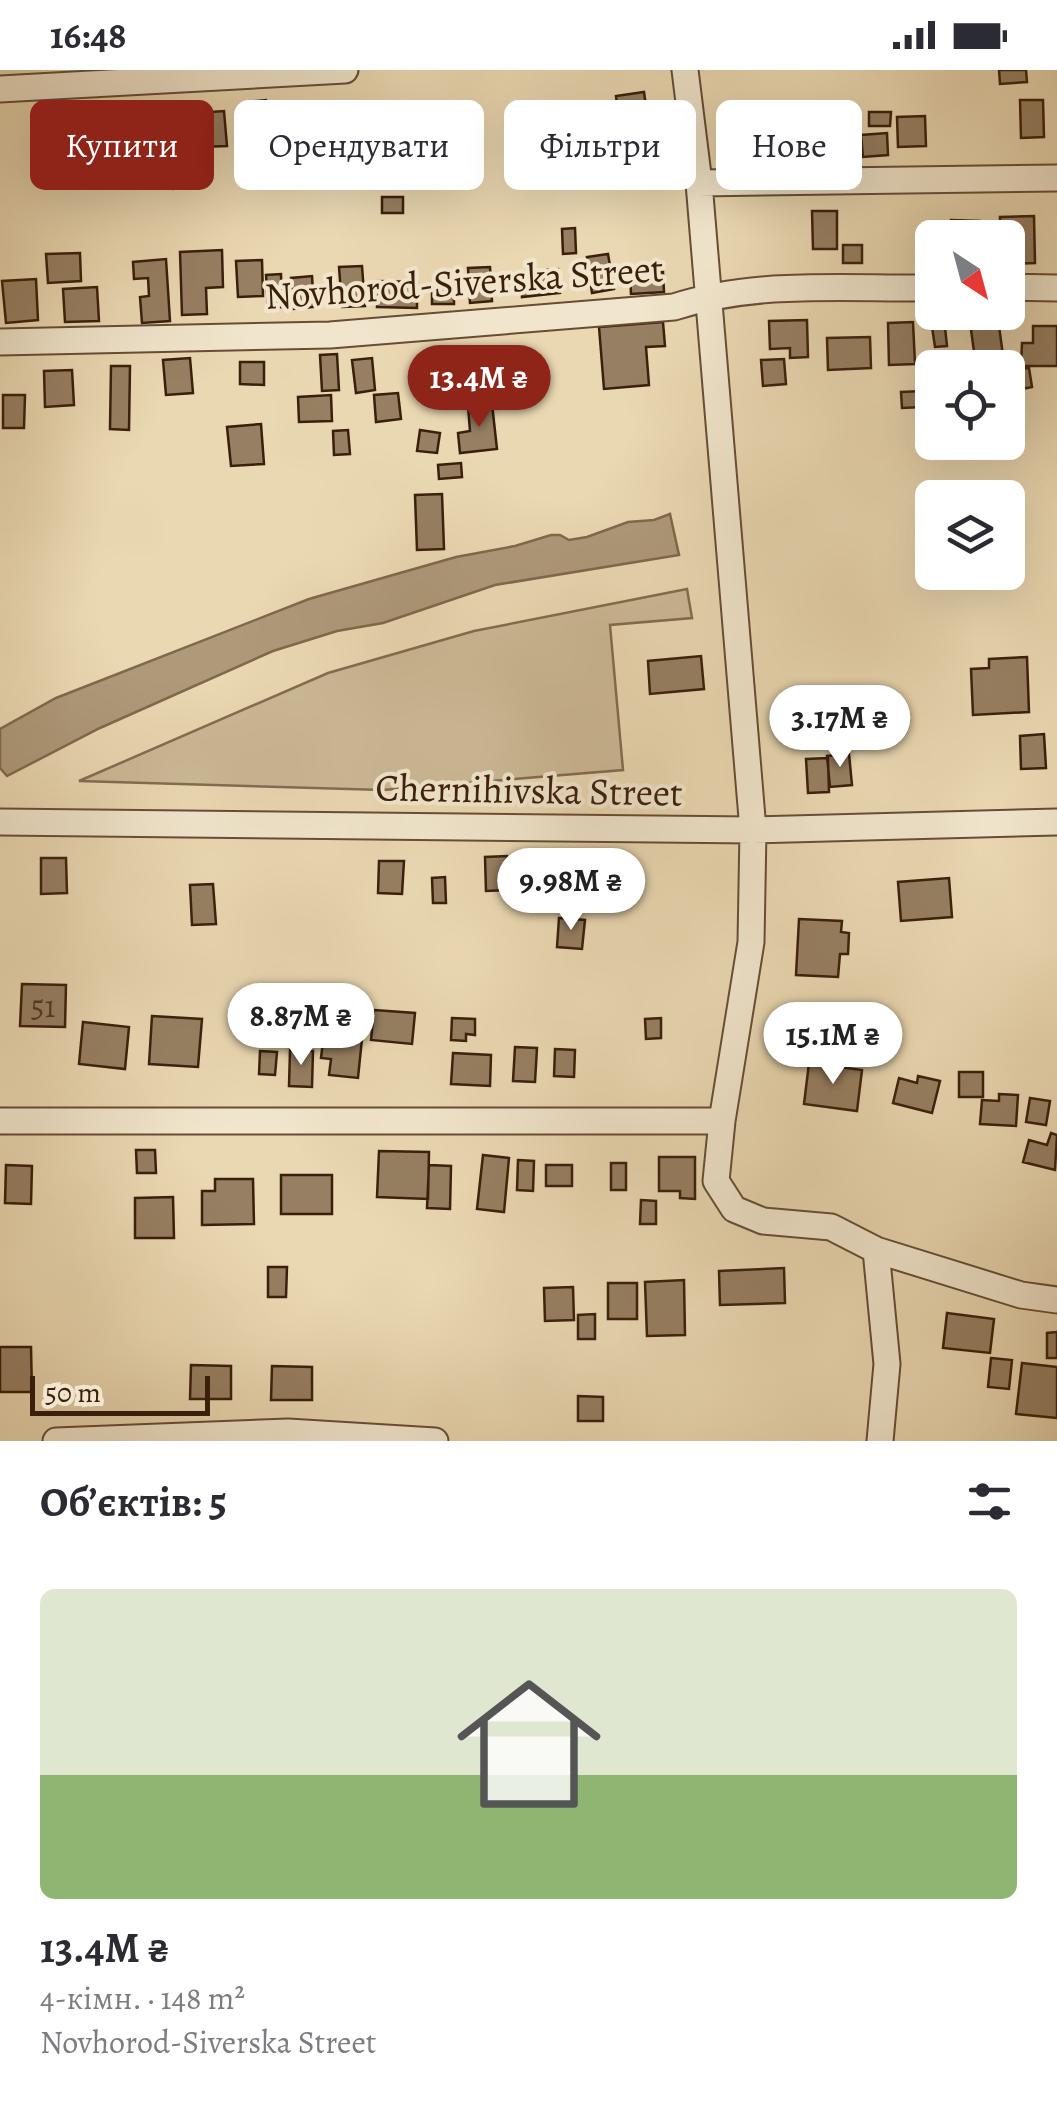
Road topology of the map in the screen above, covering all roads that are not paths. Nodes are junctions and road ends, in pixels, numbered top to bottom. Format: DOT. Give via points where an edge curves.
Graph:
graph roads {
  1 [pos="345,70"];
  2 [pos="686,70"];
  3 [pos="0,89"];
  4 [pos="1057,178"];
  5 [pos="698,183"];
  6 [pos="915,288"];
  7 [pos="1025,288"];
  8 [pos="1057,288"];
  9 [pos="708,296"];
  10 [pos="0,342"];
  11 [pos="0,822"];
  12 [pos="1057,822"];
  13 [pos="753,830"];
  14 [pos="0,1121"];
  15 [pos="722,1121"];
  16 [pos="876,1250"];
  17 [pos="1057,1300"];
  18 [pos="56,1441"];
  19 [pos="435,1441"];
  20 [pos="880,1441"];
  1 -- 3 [label="street"];
  2 -- 5 [label="street"];
  4 -- 5 [label="street"];
  5 -- 9 [label="street"];
  6 -- 9 [label="street, Novhorod-Siverska Street"];
  7 -- 8 [label="street"];
  9 -- 10 [label="street, Novhorod-Siverska Street" via="674,307 330,334"];
  9 -- 13 [label="street"];
  11 -- 13 [label="street, Chernihivska Street"];
  12 -- 13 [label="street, Chernihivska Street"];
  13 -- 15 [label="street" via="751,942"];
  14 -- 15 [label="street"];
  15 -- 16 [label="street" via="716,1180 734,1210 763,1221 830,1227"];
  16 -- 17 [label="street"];
  16 -- 20 [label="street" via="886,1364"];
  18 -- 19 [label="street" via="288,1432"];
}
